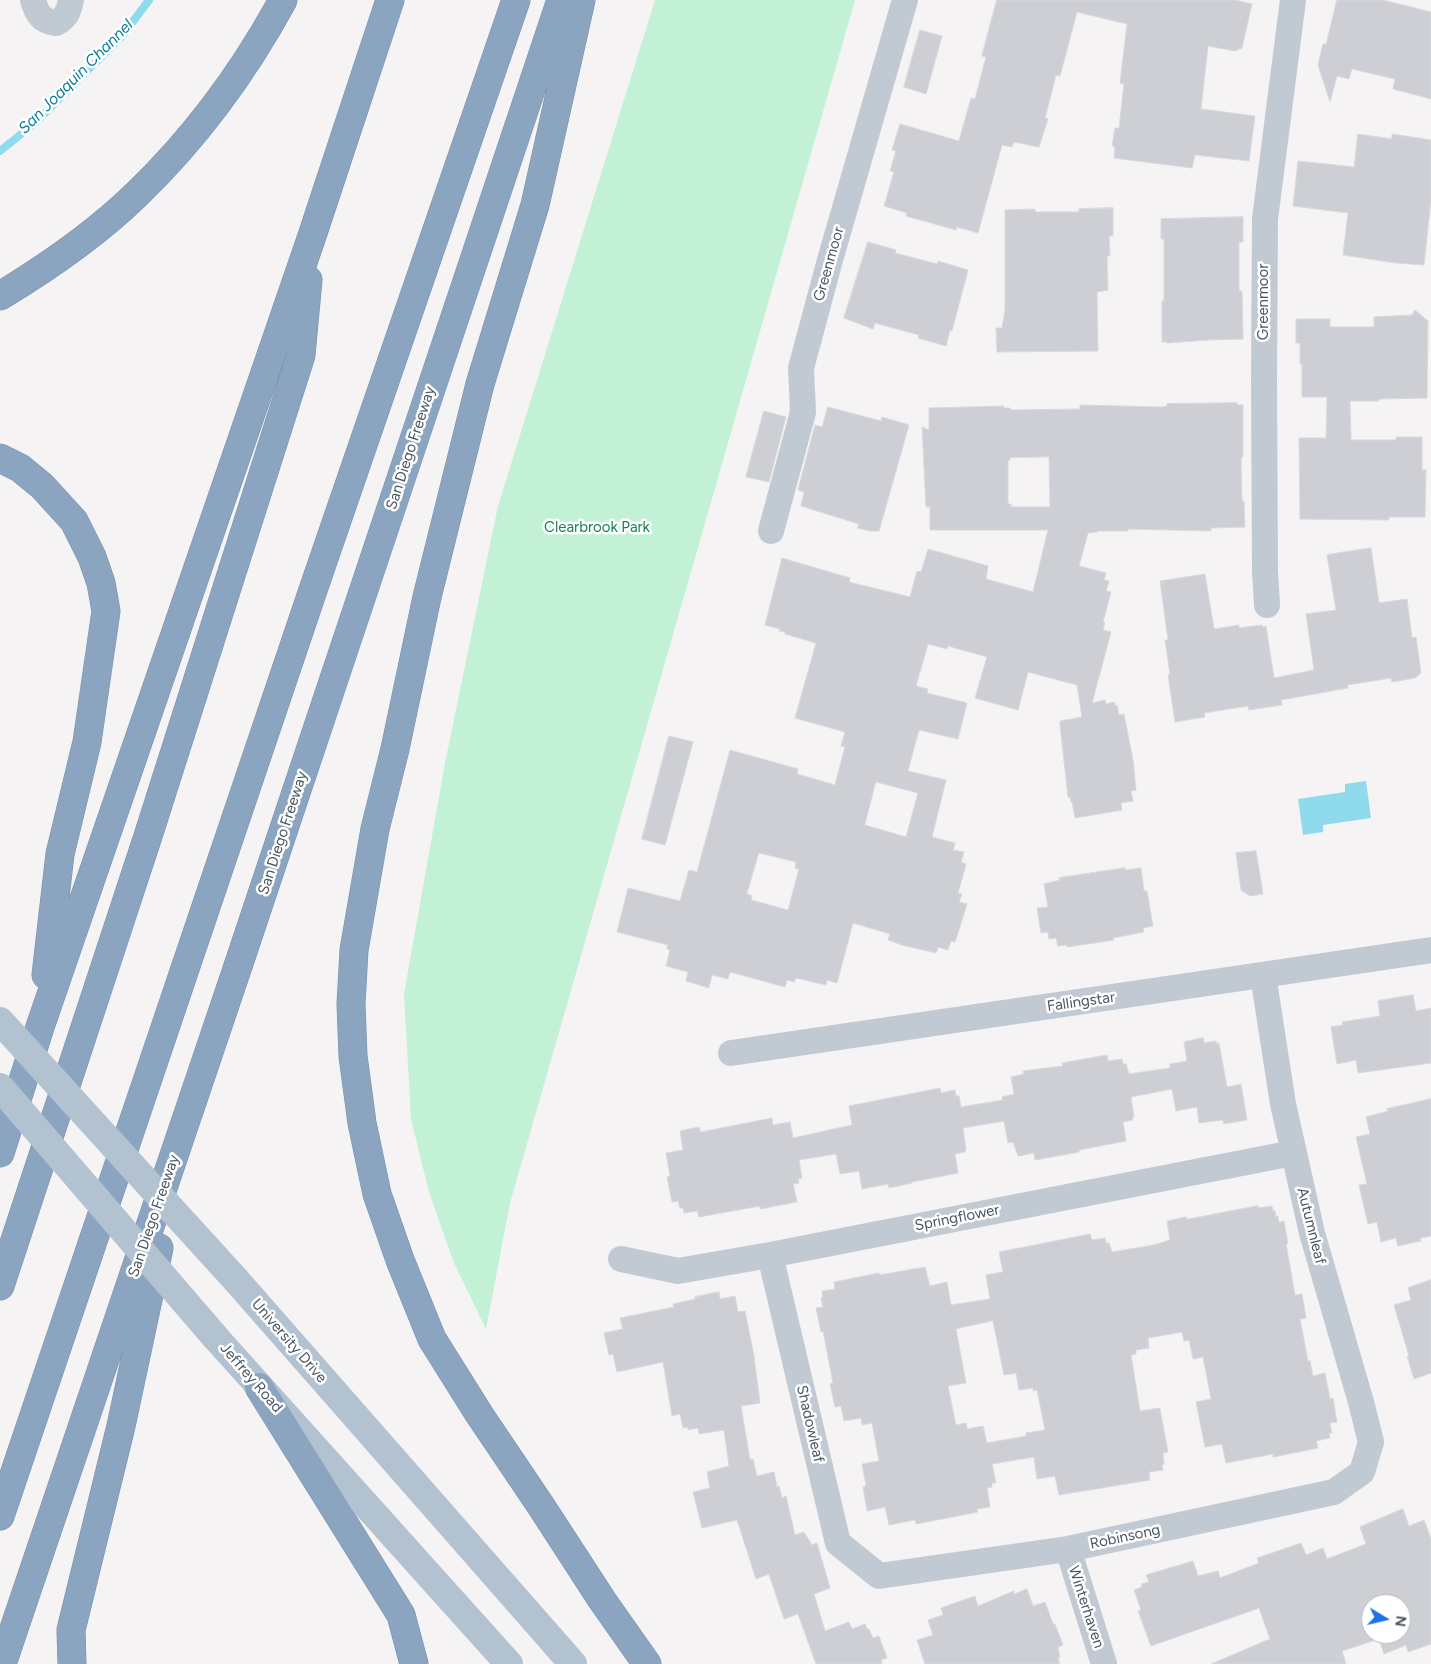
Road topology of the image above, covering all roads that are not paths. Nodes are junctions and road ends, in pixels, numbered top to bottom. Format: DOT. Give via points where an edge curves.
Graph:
graph roads {
  1 [pos="33,0"];
  2 [pos="71,0"];
  3 [pos="283,0"];
  4 [pos="390,0"];
  5 [pos="516,0"];
  6 [pos="561,0"];
  7 [pos="581,0"];
  8 [pos="905,0"];
  9 [pos="1292,0"];
  10 [pos="312,236"];
  11 [pos="0,296"];
  12 [pos="0,458"];
  13 [pos="770,531"];
  14 [pos="1267,605"];
  15 [pos="1431,950"];
  16 [pos="1262,975"];
  17 [pos="0,1021"];
  18 [pos="40,1027"];
  19 [pos="731,1053"];
  20 [pos="0,1087"];
  21 [pos="187,1118"];
  22 [pos="0,1153"];
  23 [pos="1293,1153"];
  24 [pos="770,1255"];
  25 [pos="621,1259"];
  26 [pos="0,1286"];
  27 [pos="259,1387"];
  28 [pos="1362,1472"];
  29 [pos="0,1516"];
  30 [pos="1068,1549"];
  31 [pos="879,1576"];
  32 [pos="2,1664"];
  33 [pos="72,1664"];
  34 [pos="414,1664"];
  35 [pos="509,1664"];
  36 [pos="573,1664"];
  37 [pos="647,1664"];
  38 [pos="1104,1664"];
  1 -- 2 [label="street" via="40,17 56,24 64,19"];
  3 -- 11 [label="highway" via="269,26 210,111 143,188 92,232"];
  4 -- 10 [label="highway"];
  5 -- 29 [label="highway"];
  6 -- 21 [label="highway, San Diego Freeway"];
  7 -- 37 [label="highway" via="534,205 480,384 427,597 375,829 354,950 351,1004 362,1123 377,1194 432,1339"];
  8 -- 13 [label="street, Greenmoor" via="801,368 803,412"];
  9 -- 14 [label="street, Greenmoor" via="1265,219"];
  10 -- 18 [label="highway"];
  10 -- 26 [label="highway" via="301,355"];
  12 -- 18 [label="highway" via="20,468 42,486 74,521 92,557 106,611 87,742 60,854"];
  15 -- 16 [label="street, Fallingstar"];
  16 -- 19 [label="street, Fallingstar"];
  16 -- 23 [label="street, Autumnleaf"];
  17 -- 36 [label="main road, University Drive, bridge" via="236,1280"];
  18 -- 22 [label="highway"];
  20 -- 27 [label="main road, Jeffrey Road, bridge"];
  21 -- 32 [label="highway, San Diego Freeway"];
  21 -- 33 [label="highway" via="120,1426 71,1630"];
  23 -- 24 [label="street, Springflower"];
  23 -- 28 [label="street, Autumnleaf" via="1370,1442"];
  24 -- 25 [label="street, Springflower" via="678,1271"];
  24 -- 31 [label="street, Shadowleaf" via="838,1543"];
  27 -- 34 [label="highway" via="401,1615"];
  27 -- 35 [label="main road, Jeffrey Road"];
  28 -- 30 [label="street, Robinsong" via="1334,1492"];
  30 -- 31 [label="street, Robinsong"];
  30 -- 38 [label="street, Winterhaven"];
}
